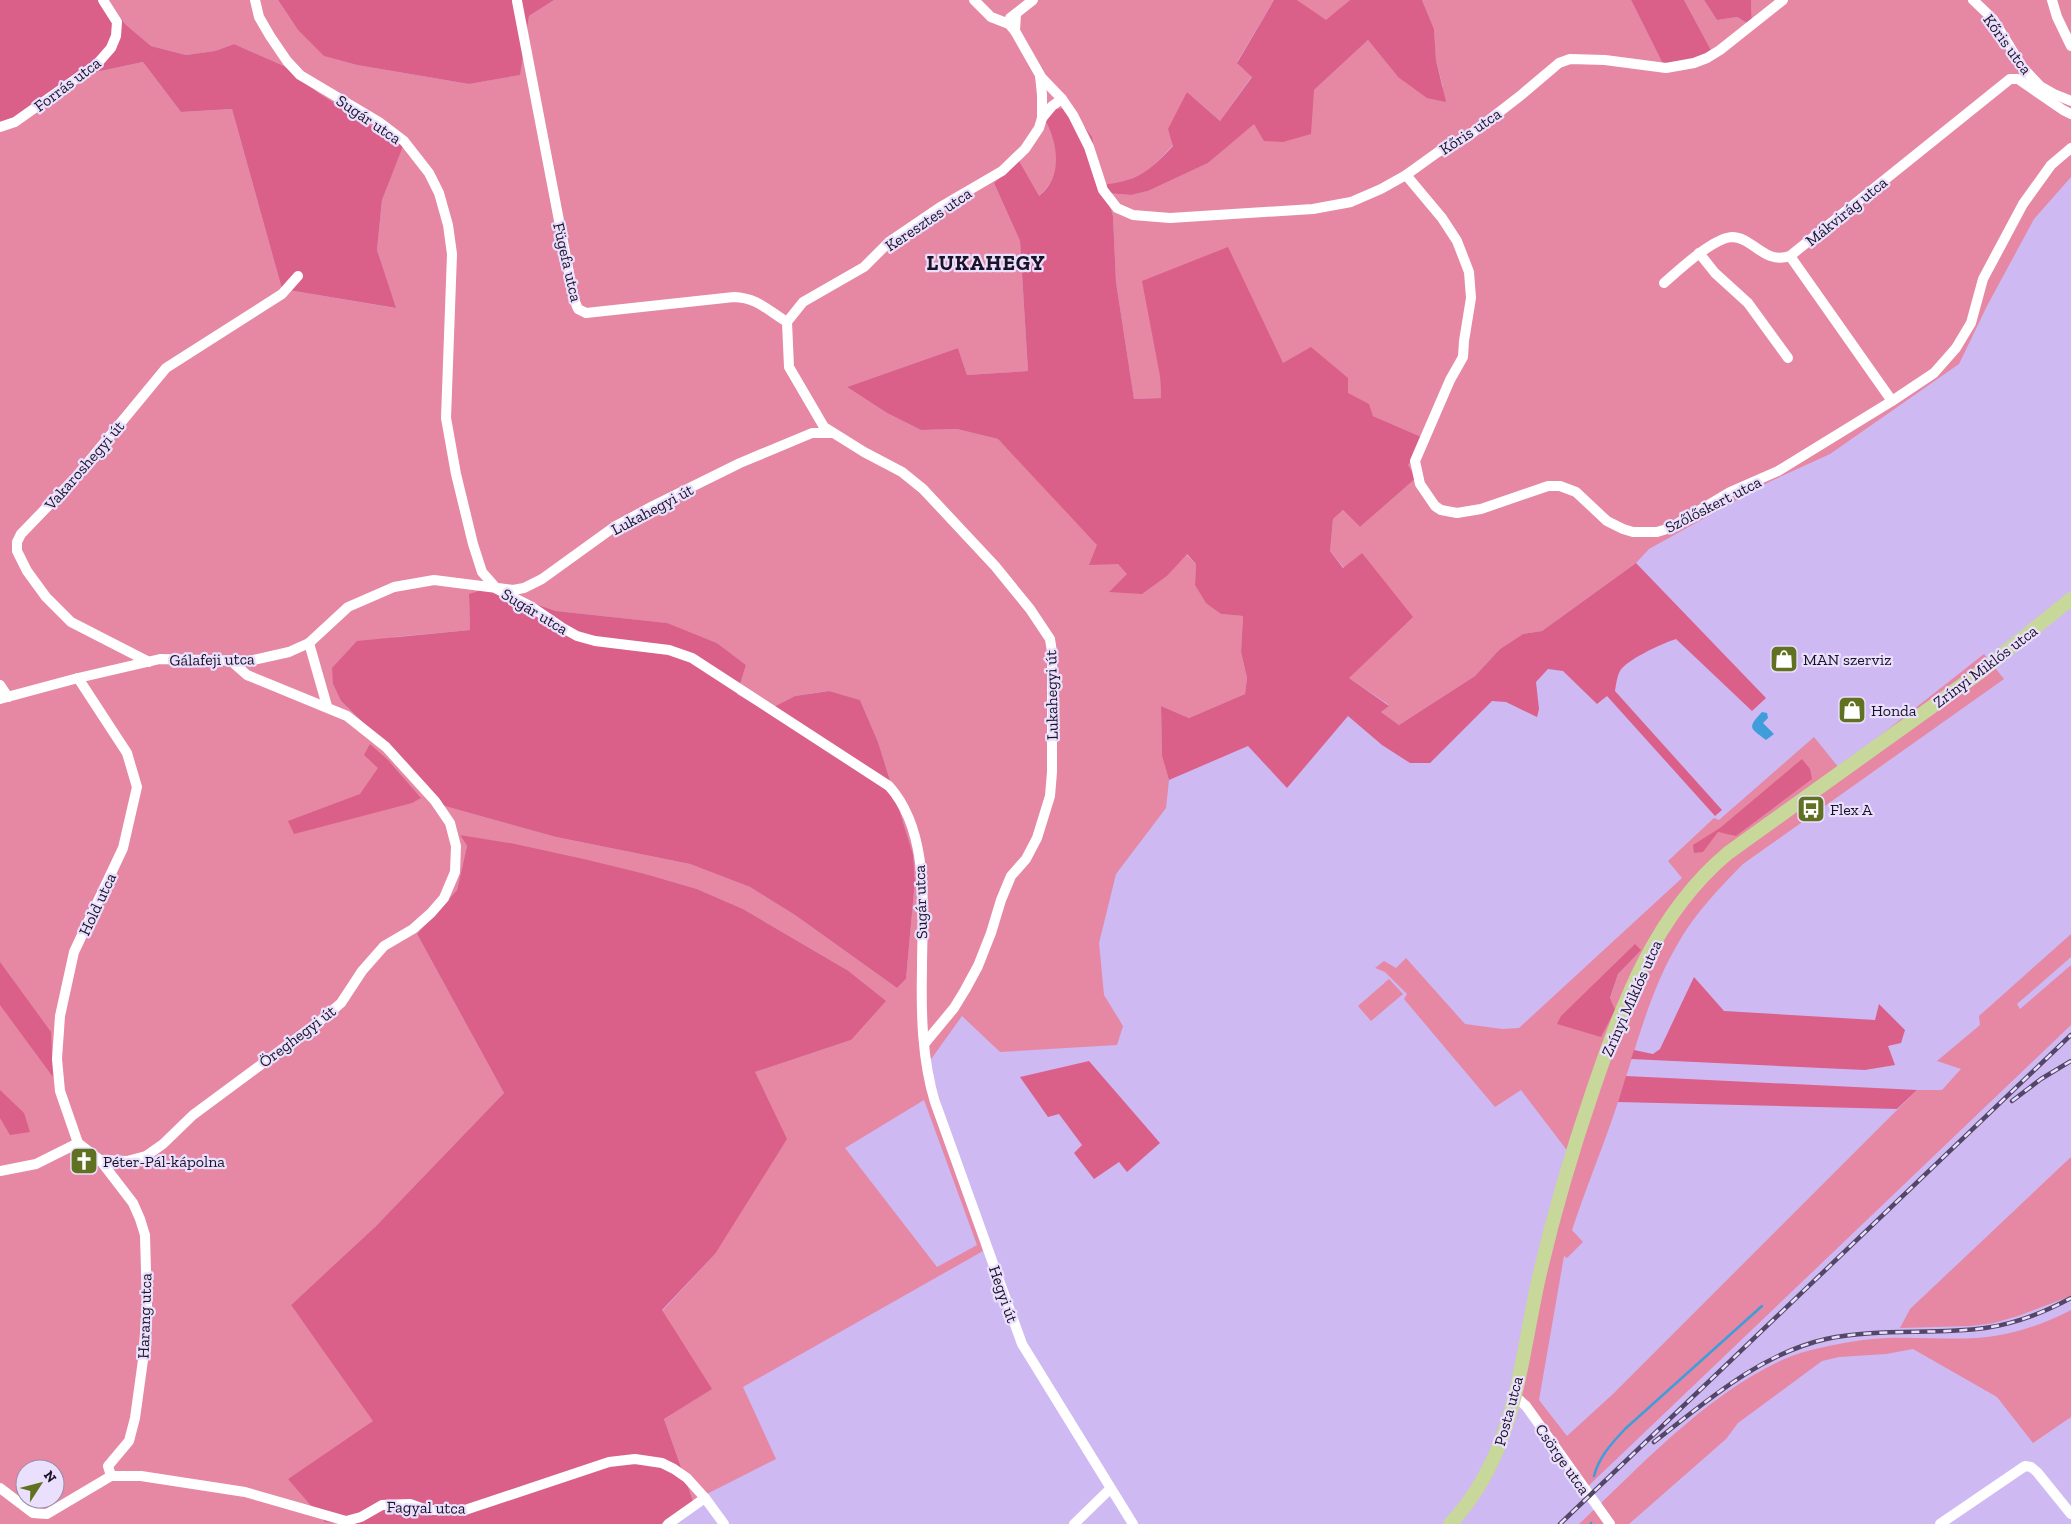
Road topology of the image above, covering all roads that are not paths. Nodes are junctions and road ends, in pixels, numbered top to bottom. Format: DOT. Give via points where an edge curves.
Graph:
graph roads {
  1 [pos="104,0"];
  2 [pos="255,0"];
  3 [pos="974,0"];
  4 [pos="1033,0"];
  5 [pos="1783,0"];
  6 [pos="1972,0"];
  7 [pos="2052,0"];
  8 [pos="517,1"];
  9 [pos="1016,14"];
  10 [pos="1003,22"];
  11 [pos="1015,31"];
  12 [pos="2071,46"];
  13 [pos="1040,75"];
  14 [pos="1062,99"];
  15 [pos="2071,101"];
  16 [pos="2071,114"];
  17 [pos="1042,118"];
  18 [pos="0,127"];
  19 [pos="2071,148"];
  20 [pos="1406,175"];
  21 [pos="1699,253"];
  22 [pos="1790,256"];
  23 [pos="298,276"];
  24 [pos="1664,283"];
  25 [pos="787,322"];
  26 [pos="1788,358"];
  27 [pos="1892,401"];
  28 [pos="818,417"];
  29 [pos="812,433"];
  30 [pos="832,433"];
  31 [pos="497,589"];
  32 [pos="2071,599"];
  33 [pos="309,643"];
  34 [pos="230,660"];
  35 [pos="149,662"];
  36 [pos="78,678"];
  37 [pos="0,685"];
  38 [pos="4,698"];
  39 [pos="326,706"];
  40 [pos="925,1043"];
  41 [pos="78,1143"];
  42 [pos="100,1160"];
  43 [pos="0,1171"];
  44 [pos="1537,1286"];
  45 [pos="1514,1395"];
  46 [pos="111,1476"];
  47 [pos="0,1488"];
  48 [pos="1110,1489"];
  49 [pos="705,1498"];
  50 [pos="2071,1514"];
  51 [pos="668,1524"];
  52 [pos="724,1524"];
  53 [pos="1074,1524"];
  54 [pos="1132,1524"];
  55 [pos="1450,1524"];
  56 [pos="1610,1524"];
  57 [pos="1940,1524"];
  1 -- 18 [label="street, Forrás utca" via="117,22 111,48 97,64 15,122"];
  2 -- 31 [label="street, Sugár utca" via="270,36 300,75 379,122 404,142 429,173 439,193 452,254 446,418 473,544 482,572"];
  3 -- 10 [label="street, Keresztes utca" via="991,17"];
  4 -- 9 [label="street"];
  5 -- 20 [label="street, Kőris utca" via="1720,50 1694,63 1666,68 1605,60 1559,63 1467,137 1438,152"];
  6 -- 15 [label="street, Kőris utca" via="1993,19 2023,68 2040,86"];
  7 -- 12 [label="street"];
  8 -- 25 [label="street, Fügefa utca" via="578,309 586,313 748,297"];
  9 -- 10 [label="street"];
  9 -- 11 [label="street"];
  10 -- 11 [label="street, Keresztes utca"];
  11 -- 13 [label="street, Keresztes utca"];
  13 -- 14 [label="street"];
  13 -- 17 [label="street, Keresztes utca"];
  14 -- 17 [label="street"];
  14 -- 20 [label="street, Kőris utca" via="1089,147 1102,190 1117,208 1133,215 1163,218 1313,209 1351,202"];
  16 -- 22 [label="street, Mákvirág utca" via="2018,79 2006,81"];
  17 -- 25 [label="street, Keresztes utca" via="1033,138 1011,164 889,242 864,267 803,302"];
  19 -- 27 [label="street, Szőlőskert utca" via="2051,165 2023,204 1984,279 1971,323 1956,348 1934,374"];
  20 -- 27 [label="street, Szőlőskert utca" via="1452,233 1463,254 1469,278 1471,298 1463,357 1415,461 1420,484 1441,510 1456,513 1473,511 1554,485 1576,492 1607,521 1622,530 1657,532 1670,528 1730,492 1778,471"];
  21 -- 22 [label="street, Mákvirág utca" via="1733,237 1773,258"];
  21 -- 24 [label="street, Mákvirág utca"];
  21 -- 26 [label="street" via="1748,303"];
  22 -- 27 [label="street"];
  23 -- 35 [label="street, Vakaroshegyi út" via="282,294 166,368 17,542 17,551 27,571 46,597 72,622"];
  25 -- 28 [label="street" via="789,367"];
  28 -- 29 [label="street"];
  28 -- 30 [label="street, Lukahegyi út"];
  29 -- 30 [label="street"];
  29 -- 31 [label="street, Lukahegyi út" via="740,463 653,506 614,527 542,579 524,588"];
  30 -- 40 [label="street, Lukahegyi út" via="902,472 923,489 995,566 1030,610 1050,639 1052,652 1052,780 1037,838 1026,859 1011,876 991,933 965,990"];
  31 -- 33 [label="street, Gálafeji utca" via="434,580 394,587 348,607"];
  31 -- 40 [label="street, Sugár utca" via="577,636 669,650 692,658 889,786 900,800 908,820 920,867"];
  32 -- 44 [label="main road, Zrínyi Miklós utca" via="1972,678 1728,853 1685,896 1648,952 1615,1030 1572,1151"];
  33 -- 34 [label="street, Gálafeji utca" via="289,652 249,661"];
  33 -- 39 [label="street"];
  34 -- 35 [label="street, Gálafeji utca"];
  34 -- 39 [label="street, Öreghegyi út" via="247,675"];
  35 -- 36 [label="street, Gálafeji utca"];
  36 -- 38 [label="street, Gálafeji utca"];
  36 -- 41 [label="street, Hold utca" via="127,752 137,787 123,848 74,952 60,1016 57,1059 60,1090"];
  37 -- 38 [label="street"];
  39 -- 42 [label="street, Öreghegyi út" via="347,716 386,747 435,801 450,823 456,846 455,872 444,898 413,929 384,946 362,971 341,1003 193,1115 163,1144 146,1156"];
  40 -- 48 [label="street, Hegyi út" via="928,1079 935,1102 1019,1335"];
  41 -- 42 [label="street"];
  41 -- 43 [label="street" via="36,1164"];
  42 -- 46 [label="street, Harang utca" via="133,1203 145,1235 147,1307 135,1418 129,1441 108,1466"];
  44 -- 45 [label="main road, Posta utca"];
  45 -- 55 [label="main road, Posta utca" via="1491,1468"];
  45 -- 56 [label="street, Csörge utca" via="1526,1406"];
  46 -- 47 [label="street" via="47,1514 33,1513"];
  46 -- 49 [label="street, Fagyal utca" via="141,1476 245,1492 346,1521 382,1505 410,1504 427,1510 465,1510 609,1462 635,1459 649,1460 674,1469"];
  48 -- 53 [label="street"];
  48 -- 54 [label="street, Hegyi út"];
  49 -- 51 [label="street"];
  49 -- 52 [label="street, Fagyal utca"];
  50 -- 57 [label="street" via="2031,1467 2026,1466"];
}
